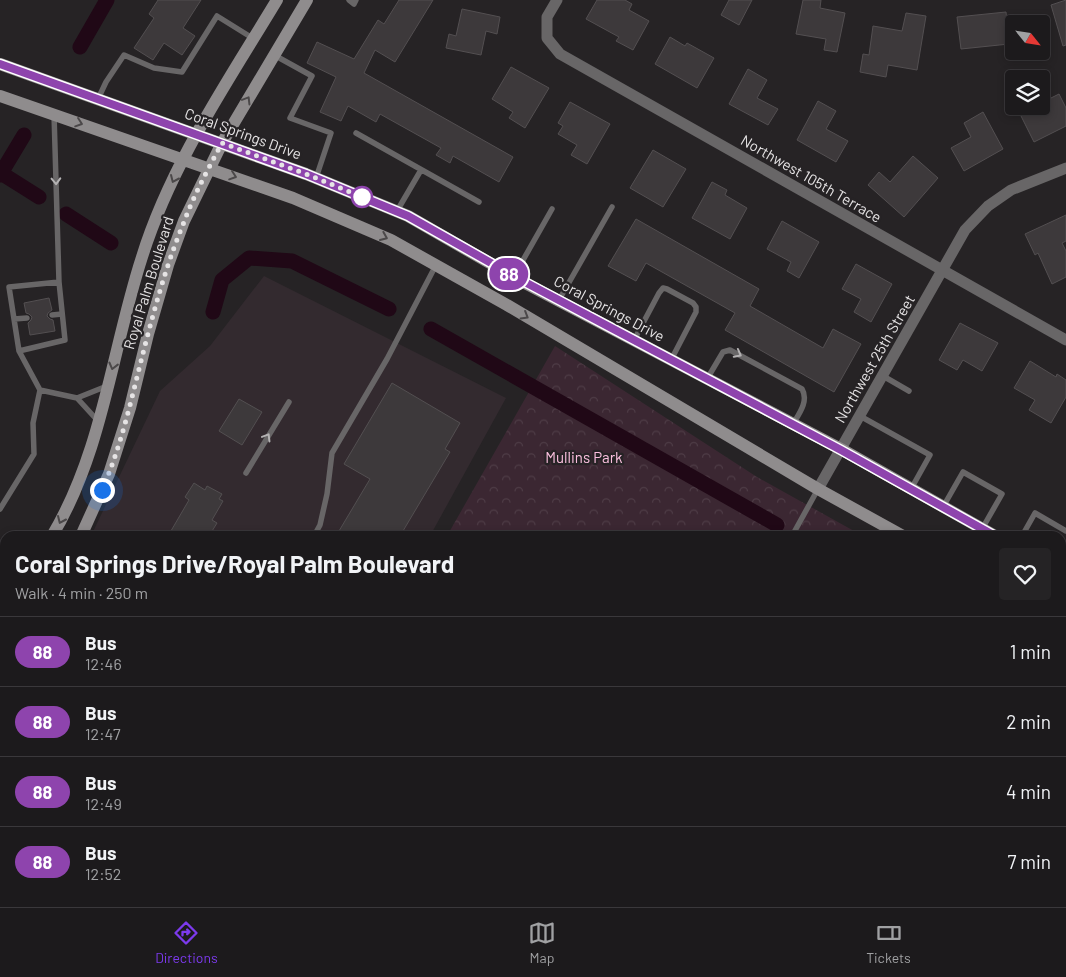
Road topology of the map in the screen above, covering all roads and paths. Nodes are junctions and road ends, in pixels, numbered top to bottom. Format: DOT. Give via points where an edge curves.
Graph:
graph roads {
  1 [pos="277,0"];
  2 [pos="307,0"];
  3 [pos="349,0"];
  4 [pos="356,0"];
  5 [pos="557,0"];
  6 [pos="254,39"];
  7 [pos="274,55"];
  8 [pos="0,64"];
  9 [pos="0,96"];
  10 [pos="98,99"];
  11 [pos="54,114"];
  12 [pos="197,134"];
  13 [pos="356,134"];
  14 [pos="222,143"];
  15 [pos="182,159"];
  16 [pos="209,168"];
  17 [pos="1066,168"];
  18 [pos="421,170"];
  19 [pos="316,178"];
  20 [pos="478,202"];
  21 [pos="612,206"];
  22 [pos="552,209"];
  23 [pos="397,212"];
  24 [pos="436,265"];
  25 [pos="942,271"];
  26 [pos="514,276"];
  27 [pos="59,282"];
  28 [pos="558,300"];
  29 [pos="62,314"];
  30 [pos="52,315"];
  31 [pos="27,318"];
  32 [pos="14,319"];
  33 [pos="634,340"];
  34 [pos="1066,340"];
  35 [pos="19,351"];
  36 [pos="671,360"];
  37 [pos="883,376"];
  38 [pos="706,378"];
  39 [pos="108,386"];
  40 [pos="40,390"];
  41 [pos="910,391"];
  42 [pos="77,398"];
  43 [pos="289,402"];
  44 [pos="860,416"];
  45 [pos="98,421"];
  46 [pos="793,424"];
  47 [pos="841,450"];
  48 [pos="246,472"];
  49 [pos="818,489"];
  50 [pos="911,489"];
  51 [pos="943,507"];
  52 [pos="0,509"];
  53 [pos="982,529"];
  54 [pos="54,531"];
  55 [pos="84,531"];
  56 [pos="317,531"];
  57 [pos="795,531"];
  58 [pos="893,531"];
  59 [pos="986,531"];
  60 [pos="1025,531"];
  61 [pos="1066,531"];
  1 -- 6 [label="main road, Royal Palm Boulevard"];
  2 -- 7 [label="main road, Royal Palm Boulevard"];
  3 -- 4 [label="lane" via="354,4"];
  5 -- 25 [label="street, Northwest 105th Terrace" via="547,17 547,38 560,54"];
  6 -- 10 [label="lane" via="217,16 182,72 154,68 124,55"];
  6 -- 12 [label="main road, Royal Palm Boulevard"];
  14 -- 7 [label="main road, Royal Palm Boulevard, one-way"];
  7 -- 19 [label="lane" via="312,76 290,118 331,134"];
  8 -- 10 [label="main road, Coral Springs Drive"];
  9 -- 11 [label="main road"];
  10 -- 12 [label="main road, Coral Springs Drive"];
  11 -- 15 [label="main road, one-way"];
  11 -- 27 [label="lane, one-way"];
  12 -- 14 [label="main road, Coral Springs Drive"];
  12 -- 15 [label="main road, Royal Palm Boulevard"];
  13 -- 18 [label="lane"];
  14 -- 16 [label="main road, Royal Palm Boulevard"];
  14 -- 19 [label="main road, Coral Springs Drive"];
  15 -- 16 [label="main road"];
  15 -- 39 [label="main road, Royal Palm Boulevard, one-way" via="142,256"];
  16 -- 24 [label="main road, one-way" via="293,198 391,240"];
  16 -- 55 [label="main road, Royal Palm Boulevard" via="168,265 130,408 109,474"];
  17 -- 25 [label="street, Northwest 25th Street" via="1012,190 988,206 965,230"];
  18 -- 20 [label="lane"];
  18 -- 23 [label="lane"];
  19 -- 23 [label="main road, Coral Springs Drive"];
  21 -- 28 [label="lane"];
  22 -- 26 [label="lane"];
  23 -- 26 [label="main road, Coral Springs Drive"];
  24 -- 49 [label="main road, one-way"];
  24 -- 56 [label="lane" via="387,359 332,453 327,494"];
  25 -- 34 [label="street, Northwest 105th Terrace"];
  25 -- 37 [label="street, Northwest 25th Street"];
  26 -- 28 [label="main road, Coral Springs Drive"];
  27 -- 29 [label="lane"];
  27 -- 32 [label="lane" via="9,287"];
  28 -- 33 [label="main road, Coral Springs Drive"];
  29 -- 30 [label="lane"];
  29 -- 35 [label="lane" via="65,340"];
  31 -- 32 [label="lane"];
  32 -- 35 [label="lane"];
  33 -- 36 [label="main road, Coral Springs Drive"];
  33 -- 36 [label="lane" via="659,293 667,288 696,307"];
  35 -- 40 [label="lane"];
  36 -- 38 [label="main road, Coral Springs Drive"];
  37 -- 41 [label="lane"];
  37 -- 44 [label="street, Northwest 25th Street"];
  38 -- 46 [label="main road, Coral Springs Drive"];
  38 -- 46 [label="lane, one-way" via="723,352 730,350 802,389 804,400"];
  39 -- 42 [label="lane"];
  39 -- 45 [label="main road, Royal Palm Boulevard"];
  40 -- 42 [label="lane"];
  40 -- 52 [label="lane" via="33,423 34,454"];
  42 -- 45 [label="lane"];
  48 -- 43 [label="lane, one-way"];
  44 -- 47 [label="street, Northwest 25th Street"];
  44 -- 50 [label="lane" via="930,455"];
  45 -- 54 [label="main road, Royal Palm Boulevard, one-way" via="86,464"];
  46 -- 47 [label="main road, Coral Springs Drive"];
  47 -- 49 [label="street, Northwest 25th Street"];
  47 -- 50 [label="main road, Coral Springs Drive"];
  49 -- 57 [label="lane"];
  49 -- 58 [label="main road"];
  50 -- 51 [label="main road, Coral Springs Drive"];
  51 -- 53 [label="main road, Coral Springs Drive"];
  51 -- 53 [label="lane" via="963,472 1002,494"];
  53 -- 59 [label="main road, Coral Springs Drive"];
  60 -- 61 [label="lane" via="1035,514"];
}
